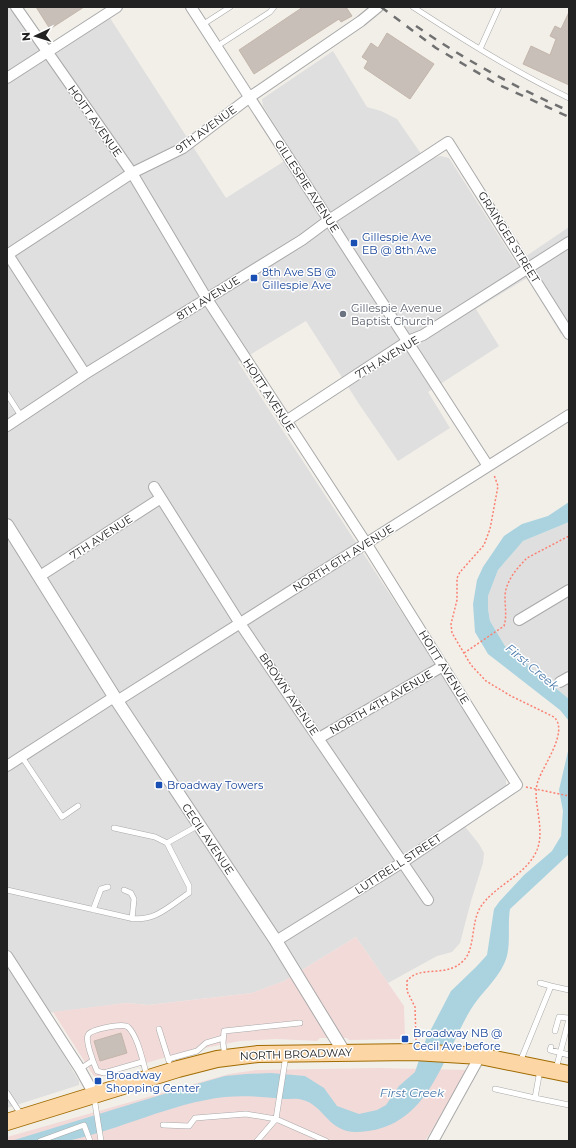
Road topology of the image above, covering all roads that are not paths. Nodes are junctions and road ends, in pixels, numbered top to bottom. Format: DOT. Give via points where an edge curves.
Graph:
graph roads {
  1 [pos="16,7"];
  2 [pos="117,7"];
  3 [pos="191,7"];
  4 [pos="230,7"];
  5 [pos="274,7"];
  6 [pos="378,7"];
  7 [pos="414,7"];
  8 [pos="499,7"];
  9 [pos="202,25"];
  10 [pos="216,47"];
  11 [pos="480,49"];
  12 [pos="46,52"];
  13 [pos="7,78"];
  14 [pos="250,97"];
  15 [pos="569,98"];
  16 [pos="448,142"];
  17 [pos="132,173"];
  18 [pos="329,220"];
  19 [pos="569,242"];
  20 [pos="7,254"];
  21 [pos="528,267"];
  22 [pos="206,299"];
  23 [pos="569,334"];
  24 [pos="408,341"];
  25 [pos="85,374"];
  26 [pos="7,394"];
  27 [pos="569,415"];
  28 [pos="21,416"];
  29 [pos="286,421"];
  30 [pos="7,426"];
  31 [pos="488,466"];
  32 [pos="154,486"];
  33 [pos="161,498"];
  34 [pos="7,525"];
  35 [pos="366,543"];
  36 [pos="40,576"];
  37 [pos="569,590"];
  38 [pos="519,620"];
  39 [pos="239,622"];
  40 [pos="443,666"];
  41 [pos="116,699"];
  42 [pos="319,738"];
  43 [pos="22,757"];
  44 [pos="7,766"];
  45 [pos="517,785"];
  46 [pos="78,806"];
  47 [pos="199,825"];
  48 [pos="114,828"];
  49 [pos="167,843"];
  50 [pos="403,862"];
  51 [pos="108,887"];
  52 [pos="7,890"];
  53 [pos="124,890"];
  54 [pos="428,900"];
  55 [pos="93,910"];
  56 [pos="132,918"];
  57 [pos="276,941"];
  58 [pos="7,956"];
  59 [pos="540,983"];
  60 [pos="551,986"];
  61 [pos="569,990"];
  62 [pos="569,1019"];
  63 [pos="300,1023"];
  64 [pos="159,1029"];
  65 [pos="555,1031"];
  66 [pos="223,1038"];
  67 [pos="551,1047"];
  68 [pos="344,1052"];
  69 [pos="287,1053"];
  70 [pos="559,1053"];
  71 [pos="569,1055"];
  72 [pos="480,1056"];
  73 [pos="225,1058"];
  74 [pos="92,1061"];
  75 [pos="142,1062"];
  76 [pos="519,1064"];
  77 [pos="170,1065"];
  78 [pos="80,1068"];
  79 [pos="559,1073"];
  80 [pos="148,1079"];
  81 [pos="495,1089"];
  82 [pos="7,1094"];
  83 [pos="94,1094"];
  84 [pos="535,1098"];
  85 [pos="569,1105"];
  86 [pos="23,1117"];
  87 [pos="276,1119"];
  88 [pos="7,1122"];
  89 [pos="163,1125"];
  90 [pos="40,1141"];
  91 [pos="90,1141"];
  92 [pos="101,1141"];
  93 [pos="257,1141"];
  94 [pos="326,1141"];
  95 [pos="433,1141"];
  1 -- 12 [label="street, HOITT AVENUE"];
  2 -- 12 [label="street"];
  3 -- 9 [label="street, GILLESPIE AVENUE"];
  4 -- 9 [label="lane"];
  5 -- 10 [label="lane"];
  6 -- 14 [label="street, 9TH AVENUE"];
  7 -- 11 [label="lane"];
  8 -- 11 [label="lane"];
  9 -- 10 [label="street, GILLESPIE AVENUE"];
  10 -- 14 [label="street, GILLESPIE AVENUE"];
  11 -- 15 [label="lane"];
  12 -- 13 [label="street"];
  12 -- 17 [label="street, HOITT AVENUE"];
  14 -- 17 [label="street, 9TH AVENUE" via="183,148"];
  14 -- 18 [label="street, GILLESPIE AVENUE"];
  16 -- 18 [label="street, 8TH AVENUE"];
  16 -- 21 [label="street, GRAINGER STREET"];
  17 -- 20 [label="street, 9TH AVENUE"];
  17 -- 22 [label="street, HOITT AVENUE"];
  18 -- 22 [label="street, 8TH AVENUE" via="302,240"];
  18 -- 24 [label="street, GILLESPIE AVENUE"];
  19 -- 21 [label="street, 7TH AVENUE"];
  20 -- 25 [label="street"];
  21 -- 23 [label="street, GRAINGER STREET"];
  21 -- 24 [label="street, 7TH AVENUE" via="423,335"];
  22 -- 25 [label="street, 8TH AVENUE"];
  22 -- 29 [label="street, HOITT AVENUE"];
  24 -- 29 [label="street, 7TH AVENUE"];
  24 -- 31 [label="street, GILLESPIE AVENUE"];
  25 -- 28 [label="street, 8TH AVENUE"];
  26 -- 28 [label="lane"];
  27 -- 31 [label="street, NORTH 6TH AVENUE"];
  28 -- 30 [label="street, 8TH AVENUE"];
  29 -- 35 [label="street, HOITT AVENUE"];
  31 -- 35 [label="street, NORTH 6TH AVENUE"];
  32 -- 33 [label="street, BROWN AVENUE"];
  33 -- 36 [label="street, 7TH AVENUE"];
  33 -- 39 [label="street, BROWN AVENUE"];
  34 -- 36 [label="street, CECIL AVENUE"];
  35 -- 39 [label="street, NORTH 6TH AVENUE"];
  35 -- 40 [label="street, HOITT AVENUE"];
  36 -- 41 [label="street, CECIL AVENUE"];
  37 -- 38 [label="street"];
  39 -- 41 [label="street, NORTH 6TH AVENUE"];
  39 -- 42 [label="street, BROWN AVENUE"];
  40 -- 42 [label="street, NORTH 4TH AVENUE"];
  40 -- 45 [label="street, HOITT AVENUE"];
  41 -- 43 [label="street, NORTH 6TH AVENUE"];
  41 -- 47 [label="street, CECIL AVENUE"];
  42 -- 50 [label="street, BROWN AVENUE"];
  43 -- 44 [label="street, NORTH 6TH AVENUE"];
  43 -- 46 [label="lane" via="62,817"];
  45 -- 50 [label="street, LUTTRELL STREET"];
  47 -- 49 [label="lane"];
  47 -- 57 [label="street, CECIL AVENUE"];
  48 -- 49 [label="lane" via="155,837"];
  49 -- 56 [label="lane" via="189,886 189,893 152,918"];
  50 -- 54 [label="street, BROWN AVENUE"];
  50 -- 57 [label="street, LUTTRELL STREET"];
  51 -- 55 [label="lane" via="101,889"];
  52 -- 55 [label="lane"];
  53 -- 56 [label="lane" via="131,893 134,899"];
  55 -- 56 [label="lane"];
  57 -- 68 [label="street, CECIL AVENUE"];
  58 -- 78 [label="street"];
  59 -- 60 [label="lane"];
  60 -- 61 [label="lane"];
  60 -- 76 [label="lane"];
  62 -- 65 [label="lane" via="559,1016"];
  62 -- 70 [label="lane"];
  63 -- 66 [label="lane" via="224,1031"];
  64 -- 77 [label="lane"];
  66 -- 73 [label="lane"];
  66 -- 77 [label="lane" via="206,1043 197,1051"];
  67 -- 70 [label="lane" via="550,1050"];
  68 -- 69 [label="main road, NORTH BROADWAY"];
  68 -- 72 [label="main road, NORTH BROADWAY" via="414,1052"];
  69 -- 73 [label="main road, NORTH BROADWAY"];
  69 -- 87 [label="lane"];
  70 -- 71 [label="lane"];
  70 -- 79 [label="lane"];
  72 -- 76 [label="main road, NORTH BROADWAY"];
  72 -- 95 [label="street"];
  73 -- 77 [label="main road, NORTH BROADWAY"];
  74 -- 75 [label="lane" via="97,1071 104,1073"];
  74 -- 75 [label="lane" via="88,1035 92,1031 120,1025 129,1028 134,1036"];
  74 -- 78 [label="lane"];
  75 -- 80 [label="lane"];
  76 -- 79 [label="main road, NORTH BROADWAY"];
  77 -- 80 [label="main road, NORTH BROADWAY"];
  78 -- 83 [label="street"];
  79 -- 84 [label="lane"];
  80 -- 83 [label="main road, NORTH BROADWAY"];
  81 -- 84 [label="lane"];
  82 -- 86 [label="lane"];
  83 -- 86 [label="main road, NORTH BROADWAY"];
  83 -- 92 [label="lane"];
  84 -- 85 [label="lane"];
  86 -- 88 [label="main road, NORTH BROADWAY"];
  87 -- 89 [label="lane" via="246,1114 195,1118 189,1126"];
  87 -- 93 [label="lane"];
  87 -- 94 [label="lane"];
  90 -- 91 [label="lane" via="84,1125"];
}
